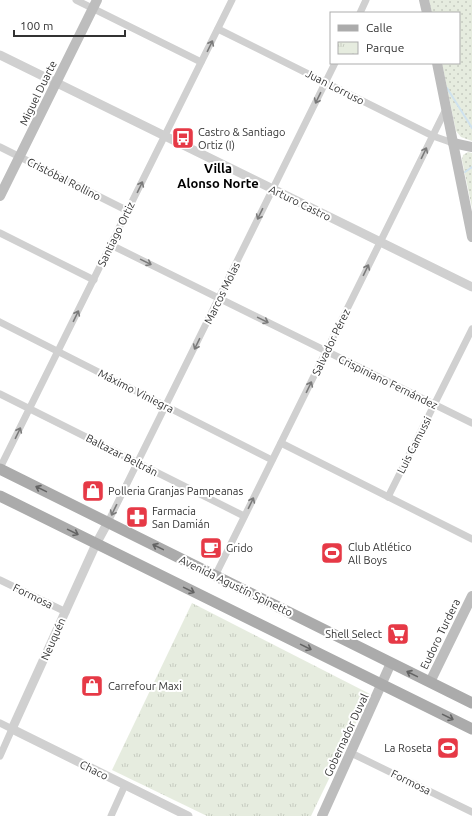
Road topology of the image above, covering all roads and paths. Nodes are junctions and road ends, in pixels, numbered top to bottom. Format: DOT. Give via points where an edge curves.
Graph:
graph roads {
  1 [pos="76,0"];
  2 [pos="232,0"];
  3 [pos="366,0"];
  4 [pos="424,0"];
  5 [pos="95,4"];
  6 [pos="360,12"];
  7 [pos="427,12"];
  8 [pos="218,28"];
  9 [pos="0,55"];
  10 [pos="201,62"];
  11 [pos="335,64"];
  12 [pos="437,64"];
  13 [pos="326,82"];
  14 [pos="56,83"];
  15 [pos="446,109"];
  16 [pos="165,136"];
  17 [pos="433,136"];
  18 [pos="453,143"];
  19 [pos="0,147"];
  20 [pos="472,147"];
  21 [pos="20,156"];
  22 [pos="273,190"];
  23 [pos="0,196"];
  24 [pos="128,211"];
  25 [pos="0,233"];
  26 [pos="472,237"];
  27 [pos="380,242"];
  28 [pos="111,245"];
  29 [pos="94,280"];
  30 [pos="472,286"];
  31 [pos="219,298"];
  32 [pos="0,322"];
  33 [pos="472,329"];
  34 [pos="326,351"];
  35 [pos="58,352"];
  36 [pos="0,394"];
  37 [pos="434,404"];
  38 [pos="166,406"];
  39 [pos="30,409"];
  40 [pos="472,423"];
  41 [pos="281,443"];
  42 [pos="272,460"];
  43 [pos="138,463"];
  44 [pos="0,468"];
  45 [pos="0,496"];
  46 [pos="388,497"];
  47 [pos="244,516"];
  48 [pos="108,522"];
  49 [pos="472,539"];
  50 [pos="96,544"];
  51 [pos="215,576"];
  52 [pos="0,580"];
  53 [pos="472,596"];
  54 [pos="66,612"];
  55 [pos="392,663"];
  56 [pos="430,682"];
  57 [pos="382,685"];
  58 [pos="472,703"];
  59 [pos="0,724"];
  60 [pos="12,729"];
  61 [pos="472,729"];
  62 [pos="351,753"];
  63 [pos="0,756"];
  64 [pos="125,785"];
  65 [pos="472,812"];
  66 [pos="111,816"];
  67 [pos="188,816"];
  68 [pos="322,816"];
  69 [pos="470,816"];
  1 -- 5 [label="street"];
  2 -- 8 [label="street, Santiago Ortiz"];
  3 -- 6 [label="street"];
  4 -- 7 [label="main road"];
  5 -- 10 [label="street"];
  5 -- 14 [label="main road, Miguel Duarte"];
  10 -- 8 [label="street, Santiago Ortiz, one-way"];
  8 -- 13 [label="street, Juan Lorruso"];
  9 -- 14 [label="street, Arturo Castro"];
  10 -- 16 [label="street, Santiago Ortiz"];
  11 -- 13 [label="street, Marcos Molas"];
  12 -- 15 [label="main road"];
  13 -- 17 [label="street, Juan Lorruso"];
  13 -- 22 [label="street, Marcos Molas, one-way"];
  14 -- 16 [label="street, Arturo Castro"];
  14 -- 21 [label="main road, Miguel Duarte"];
  15 -- 17 [label="street, Salvador Pérez"];
  15 -- 18 [label="main road"];
  16 -- 22 [label="street, Arturo Castro"];
  24 -- 16 [label="street, Santiago Ortiz, one-way"];
  17 -- 18 [label="street, Juan Lorruso"];
  27 -- 17 [label="street, Salvador Pérez, one-way"];
  18 -- 20 [label="main road"];
  18 -- 26 [label="main road"];
  19 -- 21 [label="street, Cristóbal Rollino"];
  21 -- 23 [label="main road, Miguel Duarte"];
  21 -- 24 [label="street, Cristóbal Rollino"];
  22 -- 27 [label="street, Arturo Castro"];
  22 -- 31 [label="street, Marcos Molas, one-way"];
  24 -- 28 [label="street, Santiago Ortiz"];
  25 -- 29 [label="street"];
  27 -- 30 [label="street, Arturo Castro"];
  34 -- 27 [label="street, Salvador Pérez, one-way"];
  28 -- 29 [label="street, Santiago Ortiz"];
  28 -- 31 [label="street, Crispiniano Fernández, one-way"];
  35 -- 29 [label="street, Santiago Ortiz, one-way"];
  31 -- 34 [label="street, Crispiniano Fernández, one-way"];
  31 -- 38 [label="street, Marcos Molas, one-way"];
  32 -- 35 [label="street, Máximo Viniegra"];
  33 -- 37 [label="street, Luis Camussi"];
  34 -- 37 [label="street, Crispiniano Fernández"];
  41 -- 34 [label="street, Salvador Pérez, one-way"];
  35 -- 38 [label="street, Máximo Viniegra"];
  35 -- 39 [label="street, Santiago Ortiz"];
  36 -- 39 [label="street, Baltazar Beltrán"];
  37 -- 40 [label="street, Crispiniano Fernández"];
  37 -- 46 [label="street, Luis Camussi"];
  38 -- 42 [label="street, Máximo Viniegra"];
  38 -- 43 [label="street, Marcos Molas"];
  39 -- 43 [label="street, Baltazar Beltrán"];
  44 -- 39 [label="street, Santiago Ortiz, one-way"];
  41 -- 42 [label="street, Salvador Pérez"];
  41 -- 46 [label="street"];
  47 -- 42 [label="street, Salvador Pérez, one-way"];
  43 -- 47 [label="street, Baltazar Beltrán"];
  43 -- 48 [label="street, Marcos Molas, one-way"];
  48 -- 44 [label="main road, Avenida Agustín Spinetto, one-way"];
  45 -- 50 [label="main road, one-way"];
  46 -- 49 [label="street"];
  47 -- 51 [label="street, Salvador Pérez"];
  48 -- 50 [label="street, Neuquén"];
  51 -- 48 [label="main road, Avenida Agustín Spinetto, one-way"];
  50 -- 54 [label="street, Neuquén"];
  50 -- 57 [label="main road, one-way"];
  51 -- 55 [label="main road, Avenida Agustín Spinetto"];
  52 -- 54 [label="street, Formosa"];
  53 -- 56 [label="main road, Eudoro Turdera"];
  54 -- 60 [label="street, Neuquén"];
  56 -- 55 [label="main road, Avenida Agustín Spinetto, one-way"];
  55 -- 57 [label="main road, Gobernador Duval"];
  56 -- 58 [label="main road, Avenida Agustín Spinetto"];
  57 -- 61 [label="main road, one-way"];
  57 -- 62 [label="main road, Gobernador Duval"];
  59 -- 60 [label="street, Chaco"];
  60 -- 63 [label="street, Neuquén"];
  60 -- 64 [label="street, Chaco"];
  62 -- 65 [label="street, Formosa"];
  62 -- 68 [label="main road, Gobernador Duval"];
  64 -- 66 [label="street"];
  64 -- 67 [label="street, Chaco"];
  65 -- 69 [label="street"];
}
